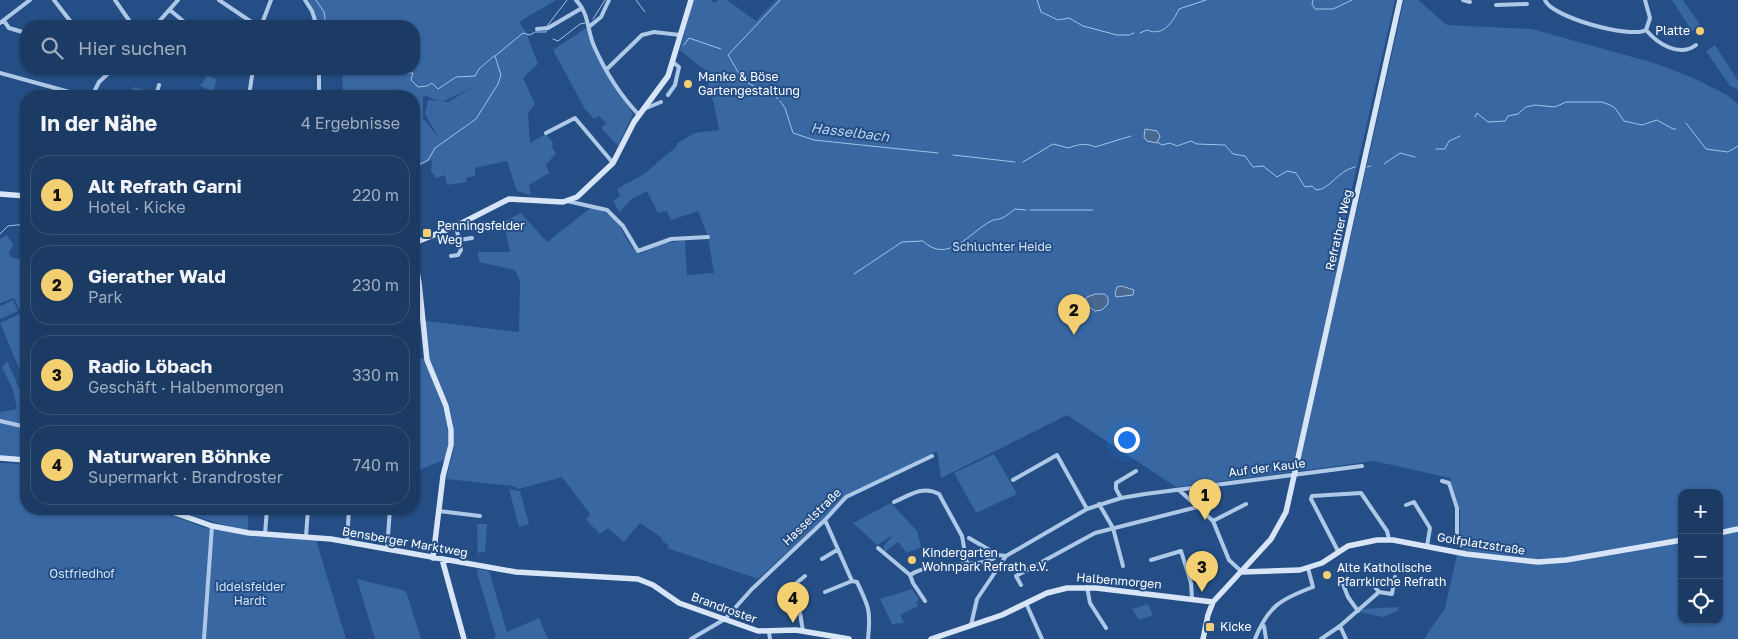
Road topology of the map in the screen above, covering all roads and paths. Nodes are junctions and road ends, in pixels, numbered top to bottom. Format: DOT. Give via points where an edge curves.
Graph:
graph roads {
  1 [pos="30,0"];
  2 [pos="54,0"];
  3 [pos="115,0"];
  4 [pos="178,0"];
  5 [pos="219,0"];
  6 [pos="271,0"];
  7 [pos="304,0"];
  8 [pos="576,0"];
  9 [pos="610,0"];
  10 [pos="691,0"];
  11 [pos="1400,0"];
  12 [pos="1463,0"];
  13 [pos="1545,0"];
  14 [pos="1645,0"];
  15 [pos="1470,2"];
  16 [pos="1502,2"];
  17 [pos="1527,4"];
  18 [pos="1496,5"];
  19 [pos="582,8"];
  20 [pos="170,10"];
  21 [pos="69,20"];
  22 [pos="129,20"];
  23 [pos="161,20"];
  24 [pos="182,20"];
  25 [pos="249,20"];
  26 [pos="263,20"];
  27 [pos="315,20"];
  28 [pos="2,22"];
  29 [pos="590,26"];
  30 [pos="538,29"];
  31 [pos="1646,30"];
  32 [pos="20,31"];
  33 [pos="680,35"];
  34 [pos="1696,45"];
  35 [pos="674,63"];
  36 [pos="606,68"];
  37 [pos="0,73"];
  38 [pos="106,75"];
  39 [pos="252,75"];
  40 [pos="319,75"];
  41 [pos="159,85"];
  42 [pos="62,90"];
  43 [pos="95,90"];
  44 [pos="158,90"];
  45 [pos="250,90"];
  46 [pos="319,90"];
  47 [pos="668,95"];
  48 [pos="661,102"];
  49 [pos="644,109"];
  50 [pos="639,115"];
  51 [pos="546,133"];
  52 [pos="613,162"];
  53 [pos="0,194"];
  54 [pos="20,196"];
  55 [pos="567,201"];
  56 [pos="456,226"];
  57 [pos="708,237"];
  58 [pos="472,238"];
  59 [pos="459,240"];
  60 [pos="420,241"];
  61 [pos="450,256"];
  62 [pos="420,283"];
  63 [pos="0,421"];
  64 [pos="20,426"];
  65 [pos="932,456"];
  66 [pos="0,458"];
  67 [pos="20,460"];
  68 [pos="1362,466"];
  69 [pos="1136,471"];
  70 [pos="1294,475"];
  71 [pos="1013,480"];
  72 [pos="1442,481"];
  73 [pos="1179,490"];
  74 [pos="1121,498"];
  75 [pos="894,502"];
  76 [pos="1099,504"];
  77 [pos="1246,504"];
  78 [pos="1406,505"];
  79 [pos="1197,507"];
  80 [pos="1087,509"];
  81 [pos="439,511"];
  82 [pos="181,515"];
  83 [pos="267,515"];
  84 [pos="308,515"];
  85 [pos="348,515"];
  86 [pos="390,515"];
  87 [pos="480,516"];
  88 [pos="825,520"];
  89 [pos="1213,521"];
  90 [pos="212,526"];
  91 [pos="1113,528"];
  92 [pos="1738,529"];
  93 [pos="1723,532"];
  94 [pos="265,534"];
  95 [pos="306,536"];
  96 [pos="969,538"];
  97 [pos="1389,539"];
  98 [pos="1678,541"];
  99 [pos="346,542"];
  100 [pos="1457,542"];
  101 [pos="1427,546"];
  102 [pos="878,548"];
  103 [pos="387,549"];
  104 [pos="837,550"];
  105 [pos="1338,551"];
  106 [pos="998,555"];
  107 [pos="1006,556"];
  108 [pos="433,558"];
  109 [pos="442,559"];
  110 [pos="822,559"];
  111 [pos="1150,560"];
  112 [pos="1253,560"];
  113 [pos="967,564"];
  114 [pos="1123,566"];
  115 [pos="1308,568"];
  116 [pos="1242,572"];
  117 [pos="1256,573"];
  118 [pos="910,575"];
  119 [pos="805,576"];
  120 [pos="1395,577"];
  121 [pos="645,581"];
  122 [pos="852,581"];
  123 [pos="1370,581"];
  124 [pos="1343,584"];
  125 [pos="1021,585"];
  126 [pos="1087,587"];
  127 [pos="825,592"];
  128 [pos="1379,592"];
  129 [pos="1192,598"];
  130 [pos="925,601"];
  131 [pos="1026,602"];
  132 [pos="1213,602"];
  133 [pos="1358,611"];
  134 [pos="725,619"];
  135 [pos="1262,624"];
  136 [pos="971,625"];
  137 [pos="1340,626"];
  138 [pos="1106,628"];
  139 [pos="803,631"];
  140 [pos="769,636"];
  141 [pos="941,638"];
  142 [pos="204,639"];
  143 [pos="464,639"];
  144 [pos="691,639"];
  145 [pos="849,639"];
  146 [pos="868,639"];
  147 [pos="931,639"];
  148 [pos="1042,639"];
  149 [pos="1203,639"];
  150 [pos="1255,639"];
  151 [pos="1266,639"];
  152 [pos="1321,639"];
  153 [pos="1346,639"];
  1 -- 28 [label="street"];
  2 -- 21 [label="street"];
  3 -- 22 [label="street"];
  4 -- 20 [label="street"];
  5 -- 25 [label="street"];
  6 -- 26 [label="street"];
  7 -- 27 [label="street"];
  8 -- 19 [label="street"];
  9 -- 29 [label="street" via="601,17"];
  10 -- 33 [label="street"];
  11 -- 70 [label="street, Refrather Weg"];
  12 -- 15 [label="street"];
  13 -- 31 [label="street" via="1554,11 1586,22 1632,33"];
  14 -- 31 [label="street" via="1650,18"];
  16 -- 17 [label="street"];
  16 -- 18 [label="street"];
  19 -- 29 [label="street"];
  19 -- 30 [label="street" via="547,28"];
  20 -- 23 [label="street"];
  20 -- 24 [label="street"];
  28 -- 32 [label="street"];
  29 -- 36 [label="street" via="594,47"];
  31 -- 34 [label="street" via="1666,47 1692,48"];
  33 -- 35 [label="street"];
  33 -- 36 [label="street" via="654,32 642,35"];
  35 -- 47 [label="street" via="679,67 678,77"];
  35 -- 49 [label="street"];
  36 -- 50 [label="street" via="628,104"];
  37 -- 42 [label="street"];
  38 -- 43 [label="street"];
  39 -- 45 [label="street"];
  40 -- 46 [label="street"];
  41 -- 44 [label="street"];
  48 -- 49 [label="street"];
  49 -- 50 [label="street"];
  50 -- 52 [label="street"];
  51 -- 52 [label="street" via="575,118"];
  52 -- 55 [label="street" via="577,197"];
  53 -- 54 [label="street"];
  55 -- 56 [label="street" via="509,199"];
  55 -- 57 [label="street" via="607,210 623,226 638,251 671,239"];
  56 -- 59 [label="street"];
  56 -- 60 [label="street"];
  58 -- 59 [label="street"];
  59 -- 61 [label="street" via="461,250 458,255"];
  62 -- 81 [label="street" via="427,360 446,406 450,426 451,445"];
  63 -- 64 [label="street"];
  65 -- 88 [label="street, Hasselstraße" via="846,496"];
  66 -- 67 [label="street"];
  68 -- 70 [label="street, Auf der Kaule"];
  69 -- 74 [label="street" via="1116,483"];
  70 -- 73 [label="street, Auf der Kaule"];
  70 -- 112 [label="street, Refrather Weg" via="1286,512 1271,539"];
  71 -- 80 [label="street" via="1057,455"];
  72 -- 100 [label="street" via="1449,483 1457,508"];
  73 -- 74 [label="street, Auf der Kaule"];
  73 -- 79 [label="street"];
  74 -- 76 [label="street, Auf der Kaule"];
  75 -- 113 [label="street" via="923,490 939,494 962,536"];
  76 -- 80 [label="street, Auf der Kaule"];
  76 -- 91 [label="street"];
  77 -- 89 [label="street"];
  78 -- 101 [label="street" via="1414,502 1429,525"];
  79 -- 89 [label="street"];
  79 -- 91 [label="street"];
  80 -- 107 [label="street, Auf der Kaule"];
  81 -- 87 [label="street"];
  81 -- 108 [label="street"];
  82 -- 90 [label="street, Bensberger Marktweg"];
  83 -- 94 [label="street"];
  84 -- 95 [label="street"];
  85 -- 99 [label="street"];
  86 -- 103 [label="street"];
  88 -- 104 [label="street"];
  88 -- 134 [label="street, Hasselstraße" via="752,588"];
  89 -- 116 [label="street" via="1224,552"];
  90 -- 94 [label="street, Bensberger Marktweg"];
  90 -- 142 [label="street"];
  91 -- 114 [label="street"];
  91 -- 125 [label="street" via="1095,533 1016,576"];
  92 -- 93 [label="street"];
  94 -- 95 [label="street, Bensberger Marktweg"];
  95 -- 99 [label="street, Bensberger Marktweg"];
  96 -- 106 [label="street"];
  97 -- 101 [label="street, Golfplatzstraße"];
  97 -- 105 [label="street, Golfplatzstraße" via="1355,544"];
  97 -- 105 [label="street" via="1361,493 1312,496"];
  98 -- 101 [label="street, Golfplatzstraße" via="1538,562"];
  99 -- 103 [label="street, Bensberger Marktweg"];
  102 -- 118 [label="street"];
  103 -- 108 [label="street, Bensberger Marktweg"];
  104 -- 110 [label="street"];
  104 -- 122 [label="street"];
  105 -- 115 [label="street, Golfplatzstraße" via="1322,563"];
  106 -- 107 [label="street"];
  106 -- 113 [label="street" via="994,560"];
  107 -- 136 [label="street, Auf der Kaule" via="977,599"];
  108 -- 109 [label="street, Bensberger Marktweg"];
  109 -- 121 [label="street, Bensberger Marktweg" via="535,574"];
  109 -- 143 [label="street"];
  111 -- 129 [label="street" via="1181,551"];
  112 -- 116 [label="street, Refrather Weg"];
  112 -- 117 [label="street"];
  113 -- 118 [label="street" via="934,566"];
  115 -- 117 [label="street, Golfplatzstraße"];
  115 -- 135 [label="street" via="1313,587 1276,604"];
  116 -- 117 [label="street, Golfplatzstraße"];
  116 -- 132 [label="street, Refrather Weg"];
  118 -- 130 [label="street"];
  119 -- 139 [label="street" via="784,594 800,613"];
  120 -- 128 [label="street" via="1392,594"];
  121 -- 134 [label="street, Brandroster" via="679,603"];
  122 -- 127 [label="street"];
  122 -- 146 [label="street" via="857,582 870,610"];
  123 -- 128 [label="street"];
  124 -- 133 [label="street"];
  126 -- 129 [label="street, Halbenmorgen"];
  126 -- 131 [label="street, Halbenmorgen" via="1056,590"];
  126 -- 138 [label="street" via="1090,603"];
  128 -- 133 [label="street"];
  129 -- 132 [label="street, Halbenmorgen"];
  131 -- 136 [label="street, Halbenmorgen" via="1002,615"];
  131 -- 148 [label="street"];
  132 -- 149 [label="street"];
  133 -- 137 [label="street"];
  134 -- 140 [label="street, Brandroster"];
  134 -- 144 [label="street, Hasselstraße"];
  135 -- 150 [label="street"];
  135 -- 151 [label="street"];
  136 -- 141 [label="street"];
  137 -- 152 [label="street"];
  137 -- 153 [label="street"];
  139 -- 140 [label="street, Brandroster"];
  139 -- 145 [label="street, Brandroster"];
  141 -- 147 [label="street"];
}
